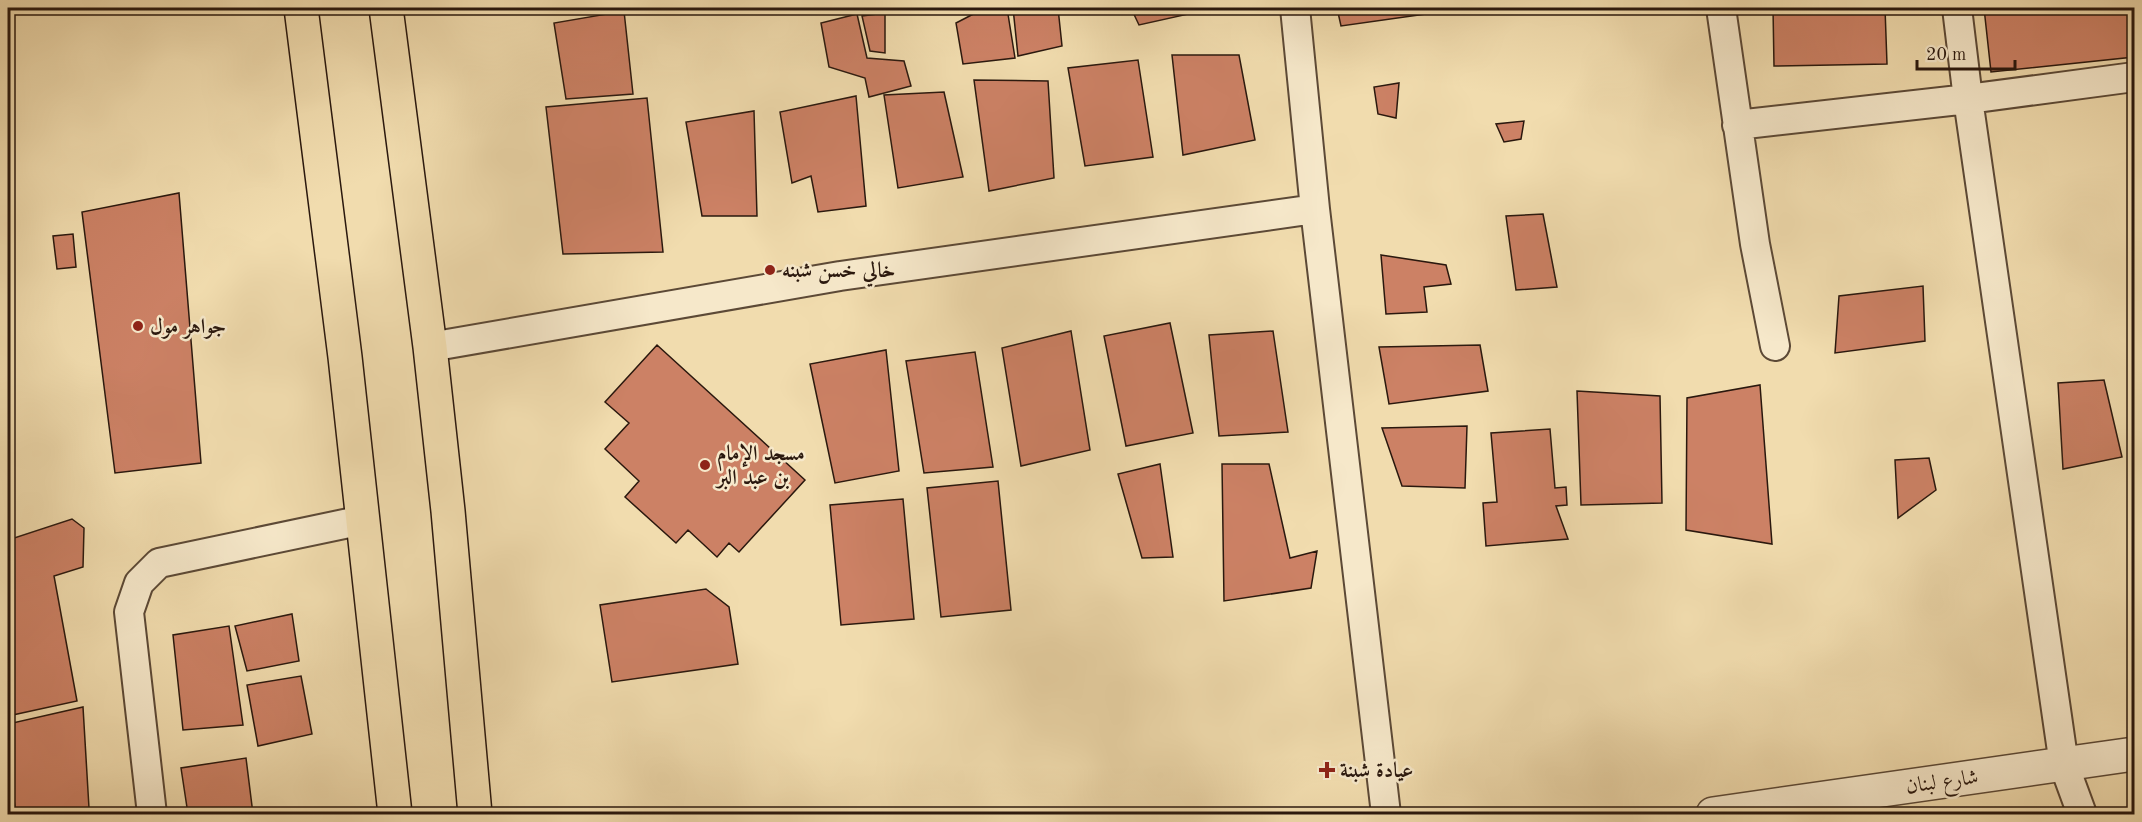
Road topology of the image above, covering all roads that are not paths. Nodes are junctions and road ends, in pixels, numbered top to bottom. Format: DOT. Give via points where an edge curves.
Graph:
graph roads {
  1 [pos="300,8"];
  2 [pos="386,8"];
  3 [pos="1295,8"];
  4 [pos="1721,8"];
  5 [pos="1958,8"];
  6 [pos="2134,77"];
  7 [pos="1968,99"];
  8 [pos="1737,125"];
  9 [pos="1315,209"];
  10 [pos="1775,346"];
  11 [pos="430,347"];
  12 [pos="363,520"];
  13 [pos="2134,754"];
  14 [pos="2064,765"];
  15 [pos="152,814"];
  16 [pos="395,814"];
  17 [pos="475,814"];
  18 [pos="1386,814"];
  19 [pos="1713,814"];
  20 [pos="2082,814"];
  1 -- 12 [label="main road"];
  2 -- 11 [label="main road"];
  3 -- 9 [label="street"];
  4 -- 8 [label="street"];
  5 -- 7 [label="street"];
  6 -- 7 [label="street"];
  7 -- 8 [label="street"];
  7 -- 14 [label="street"];
  8 -- 10 [label="street"];
  9 -- 11 [label="street" via="840,276"];
  9 -- 18 [label="street"];
  11 -- 17 [label="main road"];
  12 -- 15 [label="street" via="159,562 139,583 129,612"];
  12 -- 16 [label="main road"];
  13 -- 14 [label="street, شارع لبنان"];
  14 -- 19 [label="street, شارع لبنان"];
  14 -- 20 [label="street"];
}
